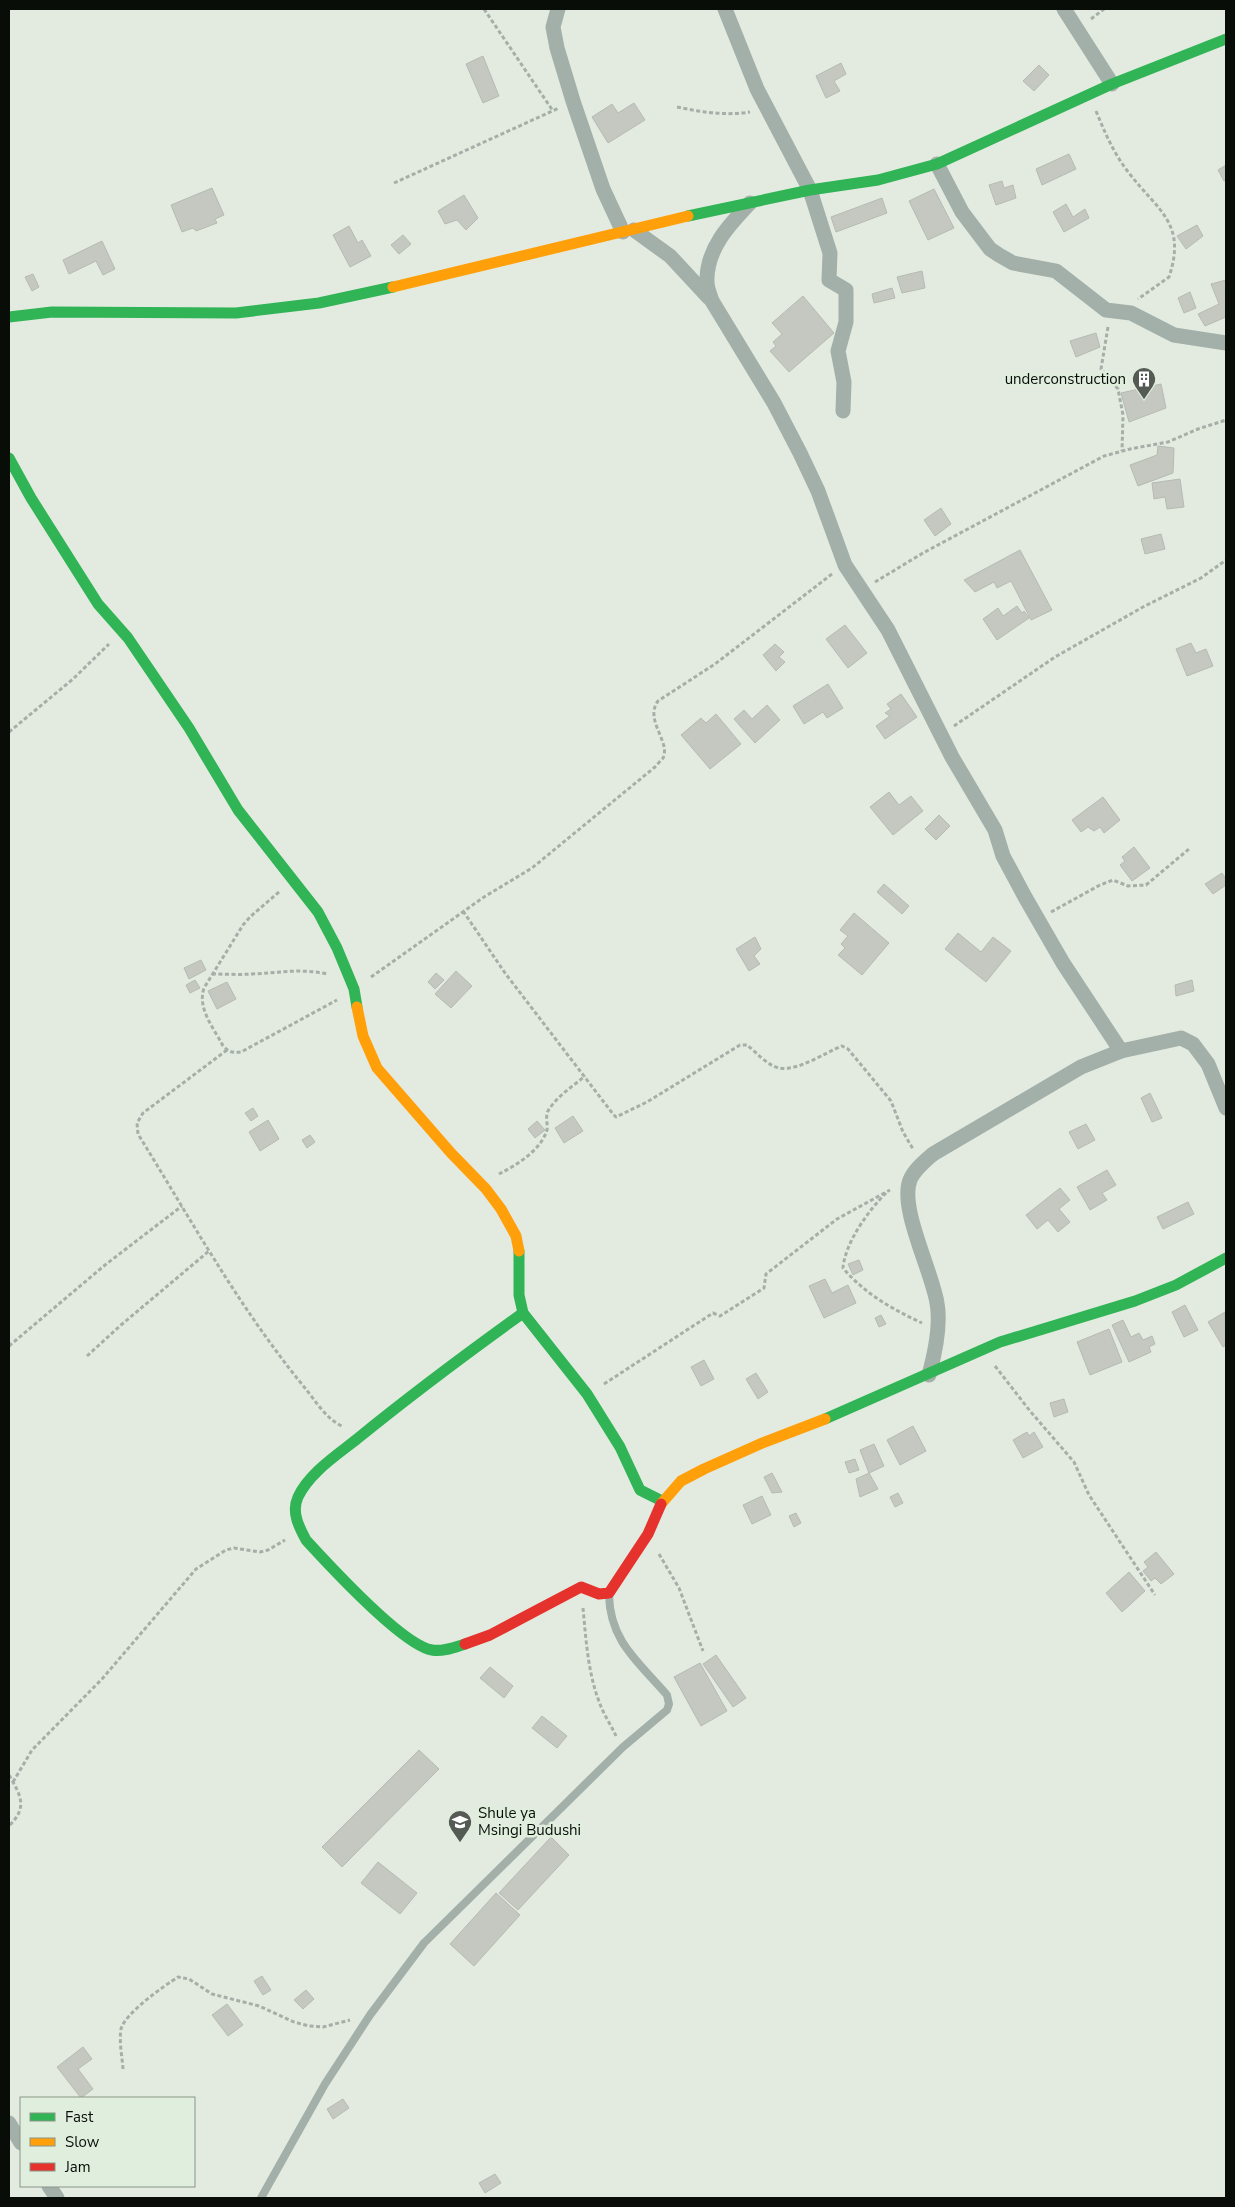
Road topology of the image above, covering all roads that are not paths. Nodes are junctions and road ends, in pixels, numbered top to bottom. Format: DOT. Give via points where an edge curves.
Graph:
graph roads {
  1 [pos="558,9"];
  2 [pos="725,9"];
  3 [pos="1064,9"];
  4 [pos="1226,39"];
  5 [pos="1112,84"];
  6 [pos="937,164"];
  7 [pos="810,190"];
  8 [pos="750,203"];
  9 [pos="629,231"];
  10 [pos="712,301"];
  11 [pos="9,317"];
  12 [pos="1226,343"];
  13 [pos="843,411"];
  14 [pos="9,458"];
  15 [pos="1121,1051"];
  16 [pos="1226,1108"];
  17 [pos="1226,1258"];
  18 [pos="523,1313"];
  19 [pos="928,1375"];
  20 [pos="662,1501"];
  21 [pos="608,1593"];
  22 [pos="9,2123"];
  23 [pos="20,2141"];
  24 [pos="50,2187"];
  25 [pos="57,2198"];
  26 [pos="261,2198"];
  1 -- 9 [label="street" via="553,26 573,101 602,189"];
  2 -- 7 [label="street" via="750,72"];
  3 -- 5 [label="street"];
  4 -- 5 [label="street"];
  5 -- 6 [label="street"];
  6 -- 7 [label="street" via="878,180"];
  6 -- 12 [label="street" via="962,212 990,249 1014,262 1056,271 1102,308 1136,316 1174,336"];
  7 -- 8 [label="street"];
  7 -- 13 [label="street" via="830,253 829,280 846,290 846,322 838,351 844,382"];
  8 -- 9 [label="street"];
  8 -- 10 [label="street" via="725,229 713,252 707,282"];
  9 -- 10 [label="street" via="670,256"];
  9 -- 11 [label="street" via="319,303 236,313 52,312"];
  10 -- 15 [label="street" via="800,453 818,491 845,565 888,630 995,830 1003,856 1063,963"];
  14 -- 18 [label="street" via="98,604 122,632 189,728 238,810 318,912 352,984 363,1036 377,1068 501,1209 516,1236"];
  15 -- 16 [label="street" via="1181,1038 1187,1040 1208,1064"];
  15 -- 19 [label="street" via="1081,1067 933,1154 918,1170 908,1192 911,1219 935,1292 938,1312"];
  17 -- 19 [label="street" via="1176,1285 1136,1301 1000,1342"];
  18 -- 20 [label="street" via="587,1394 620,1447 640,1490"];
  18 -- 21 [label="street" via="415,1391 321,1468 297,1499 296,1522 331,1567 397,1631 430,1650 443,1650 490,1634 581,1587 599,1594"];
  19 -- 20 [label="street" via="730,1456 682,1481"];
  20 -- 21 [label="street" via="648,1534"];
  21 -- 26 [label="lane" via="610,1618 622,1644 667,1695 669,1704 664,1713 623,1747 424,1943 325,2084"];
  22 -- 23 [label="street"];
  24 -- 25 [label="street"];
}
